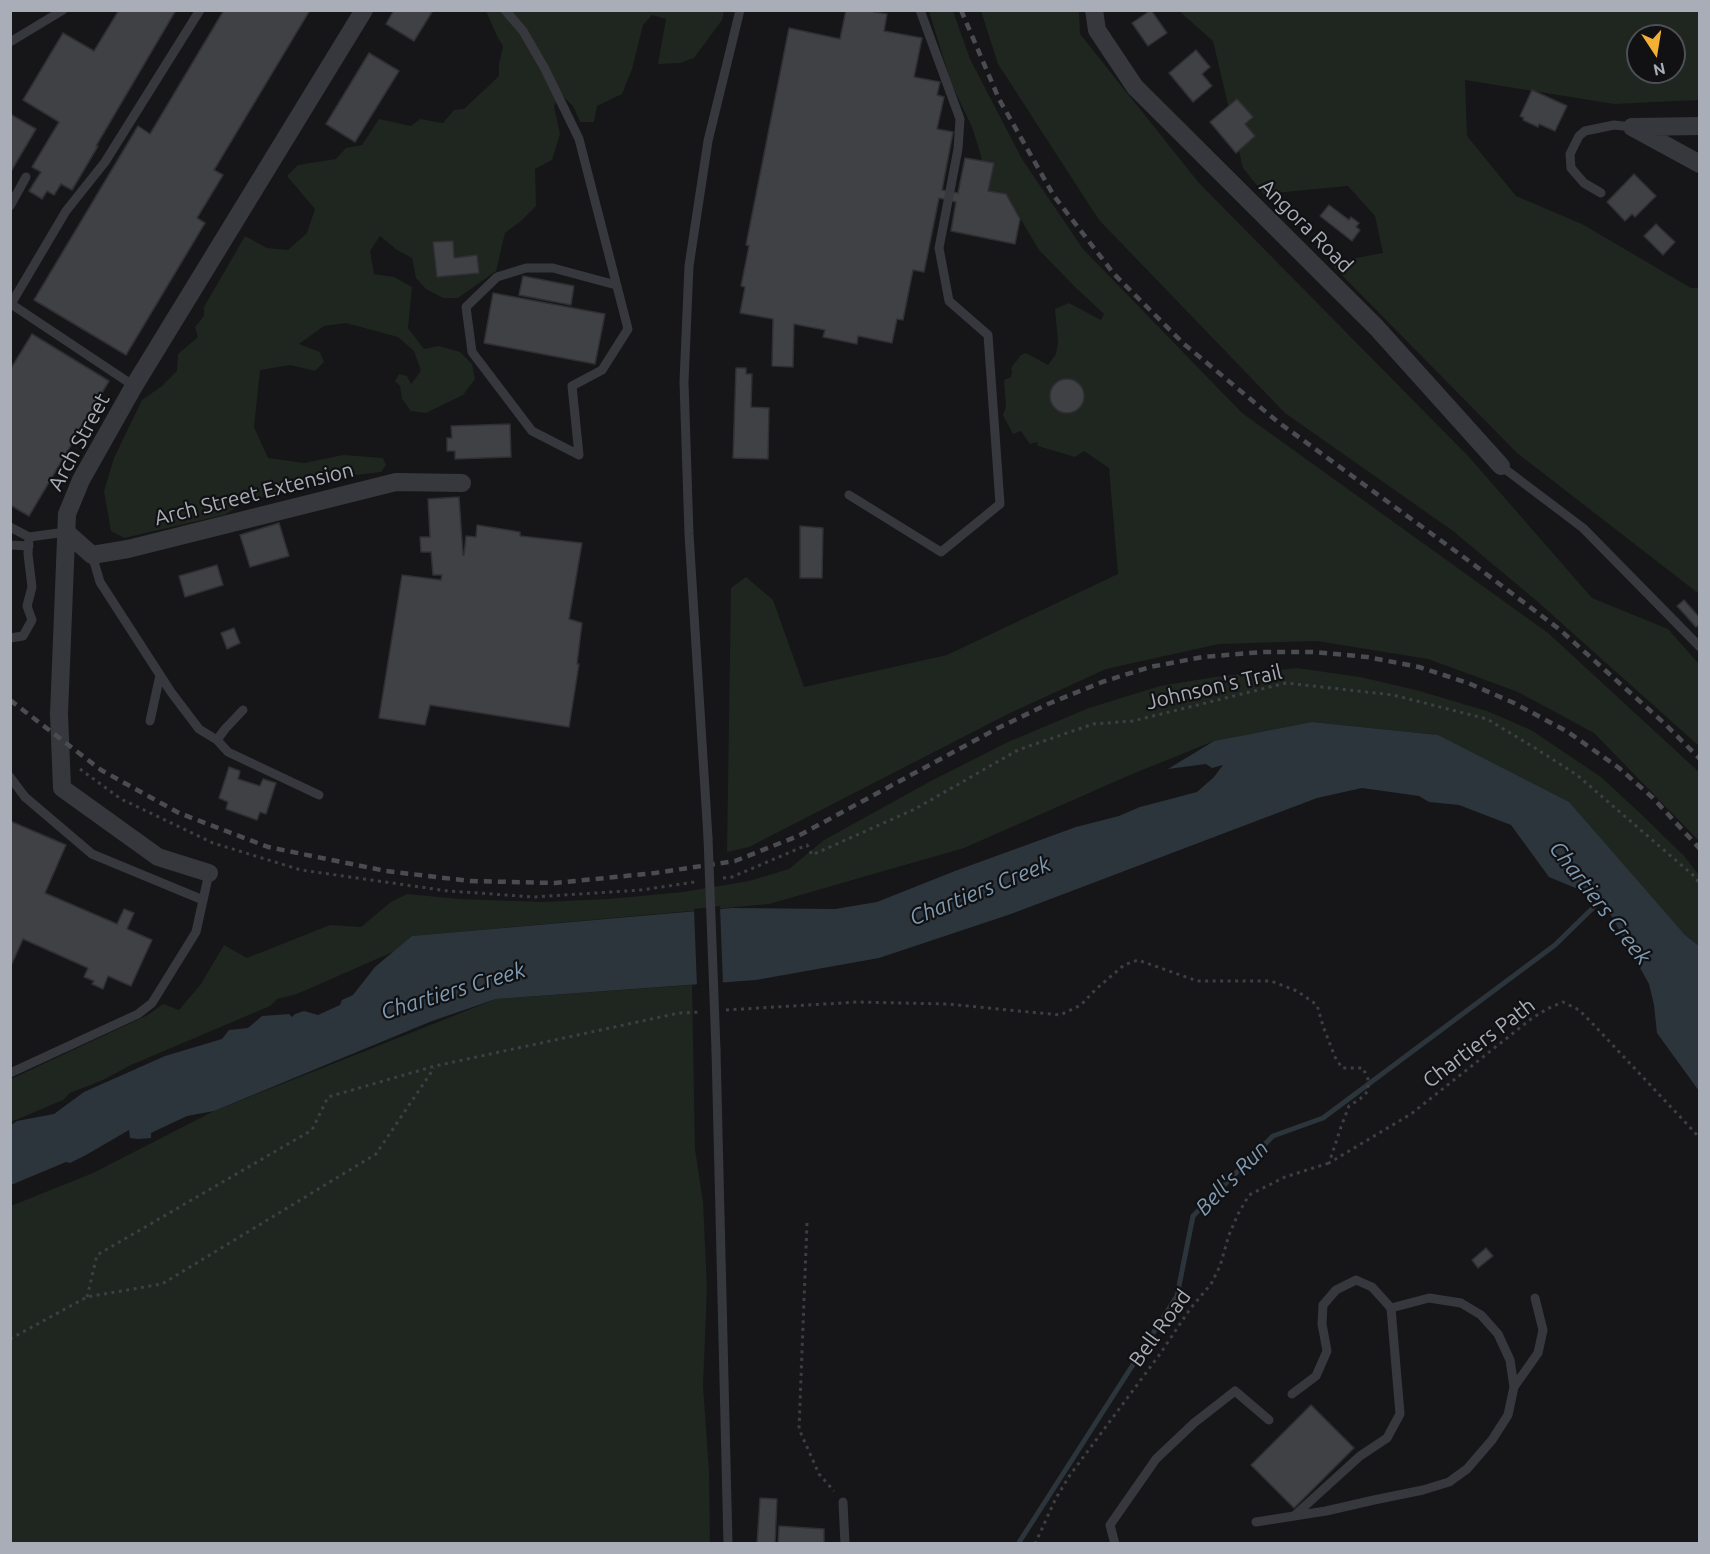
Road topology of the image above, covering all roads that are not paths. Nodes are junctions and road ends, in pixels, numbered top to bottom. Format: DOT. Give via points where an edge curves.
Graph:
graph roads {
  1 [pos="63,10"];
  2 [pos="200,10"];
  3 [pos="364,10"];
  4 [pos="505,10"];
  5 [pos="740,10"];
  6 [pos="920,10"];
  7 [pos="1094,10"];
  8 [pos="10,42"];
  9 [pos="1700,126"];
  10 [pos="1632,127"];
  11 [pos="1700,164"];
  12 [pos="26,177"];
  13 [pos="1601,193"];
  14 [pos="10,206"];
  15 [pos="616,285"];
  16 [pos="11,304"];
  17 [pos="134,386"];
  18 [pos="1501,466"];
  19 [pos="462,483"];
  20 [pos="849,495"];
  21 [pos="10,528"];
  22 [pos="66,532"];
  23 [pos="29,541"];
  24 [pos="10,544"];
  25 [pos="92,555"];
  26 [pos="10,638"];
  27 [pos="1700,647"];
  28 [pos="160,675"];
  29 [pos="243,710"];
  30 [pos="150,722"];
  31 [pos="217,740"];
  32 [pos="10,777"];
  33 [pos="319,795"];
  34 [pos="209,873"];
  35 [pos="203,900"];
  36 [pos="10,1073"];
  37 [pos="1535,1298"];
  38 [pos="1391,1308"];
  39 [pos="1514,1387"];
  40 [pos="1292,1394"];
  41 [pos="1269,1420"];
  42 [pos="843,1502"];
  43 [pos="1294,1516"];
  44 [pos="1256,1522"];
  45 [pos="728,1544"];
  46 [pos="844,1544"];
  47 [pos="1115,1544"];
  1 -- 8 [label="lane"];
  2 -- 16 [label="lane" via="105,162 66,211"];
  3 -- 17 [label="street, Arch Street"];
  4 -- 15 [label="lane" via="523,31 545,69 579,139"];
  5 -- 45 [label="lane, bridge" via="708,141 690,255 684,382 708,838"];
  6 -- 20 [label="lane" via="960,119 939,248 949,301 988,334 1000,504 941,552"];
  7 -- 18 [label="street, Angora Road" via="1097,30 1135,87 1376,327"];
  9 -- 10 [label="street"];
  10 -- 11 [label="street"];
  10 -- 13 [label="lane" via="1614,125 1585,131 1570,154 1571,168 1584,183"];
  12 -- 14 [label="lane"];
  15 -- 15 [label="lane" via="628,328 603,370 572,386 579,455 532,431 472,352 466,307 497,277 526,268 553,268"];
  16 -- 17 [label="lane"];
  17 -- 22 [label="street, Arch Street" via="81,480 67,514"];
  18 -- 27 [label="lane" via="1583,528"];
  19 -- 25 [label="street, Arch Street Extension" via="396,482"];
  21 -- 23 [label="lane"];
  22 -- 23 [label="lane"];
  22 -- 25 [label="street"];
  22 -- 34 [label="street, Arch Street" via="59,714 62,788 158,857"];
  23 -- 24 [label="lane"];
  23 -- 26 [label="lane" via="32,587 27,606 32,620 23,636"];
  25 -- 28 [label="lane" via="100,582"];
  28 -- 30 [label="lane"];
  28 -- 31 [label="lane" via="199,729"];
  29 -- 31 [label="lane"];
  31 -- 33 [label="lane" via="228,752"];
  32 -- 35 [label="lane" via="25,797 92,854"];
  34 -- 35 [label="lane"];
  35 -- 36 [label="lane" via="196,932 152,1003 138,1014"];
  37 -- 39 [label="lane" via="1543,1330 1538,1353"];
  38 -- 39 [label="lane" via="1429,1298 1461,1303 1481,1315 1498,1334 1510,1360"];
  38 -- 40 [label="lane" via="1372,1287 1356,1280 1336,1290 1323,1305 1327,1351 1316,1376"];
  38 -- 43 [label="lane" via="1400,1414 1387,1438 1360,1456"];
  39 -- 43 [label="lane" via="1508,1415 1492,1440 1467,1469 1449,1482"];
  41 -- 47 [label="lane" via="1235,1391 1194,1423 1156,1459 1110,1525"];
  42 -- 46 [label="lane"];
  43 -- 44 [label="lane"];
}
